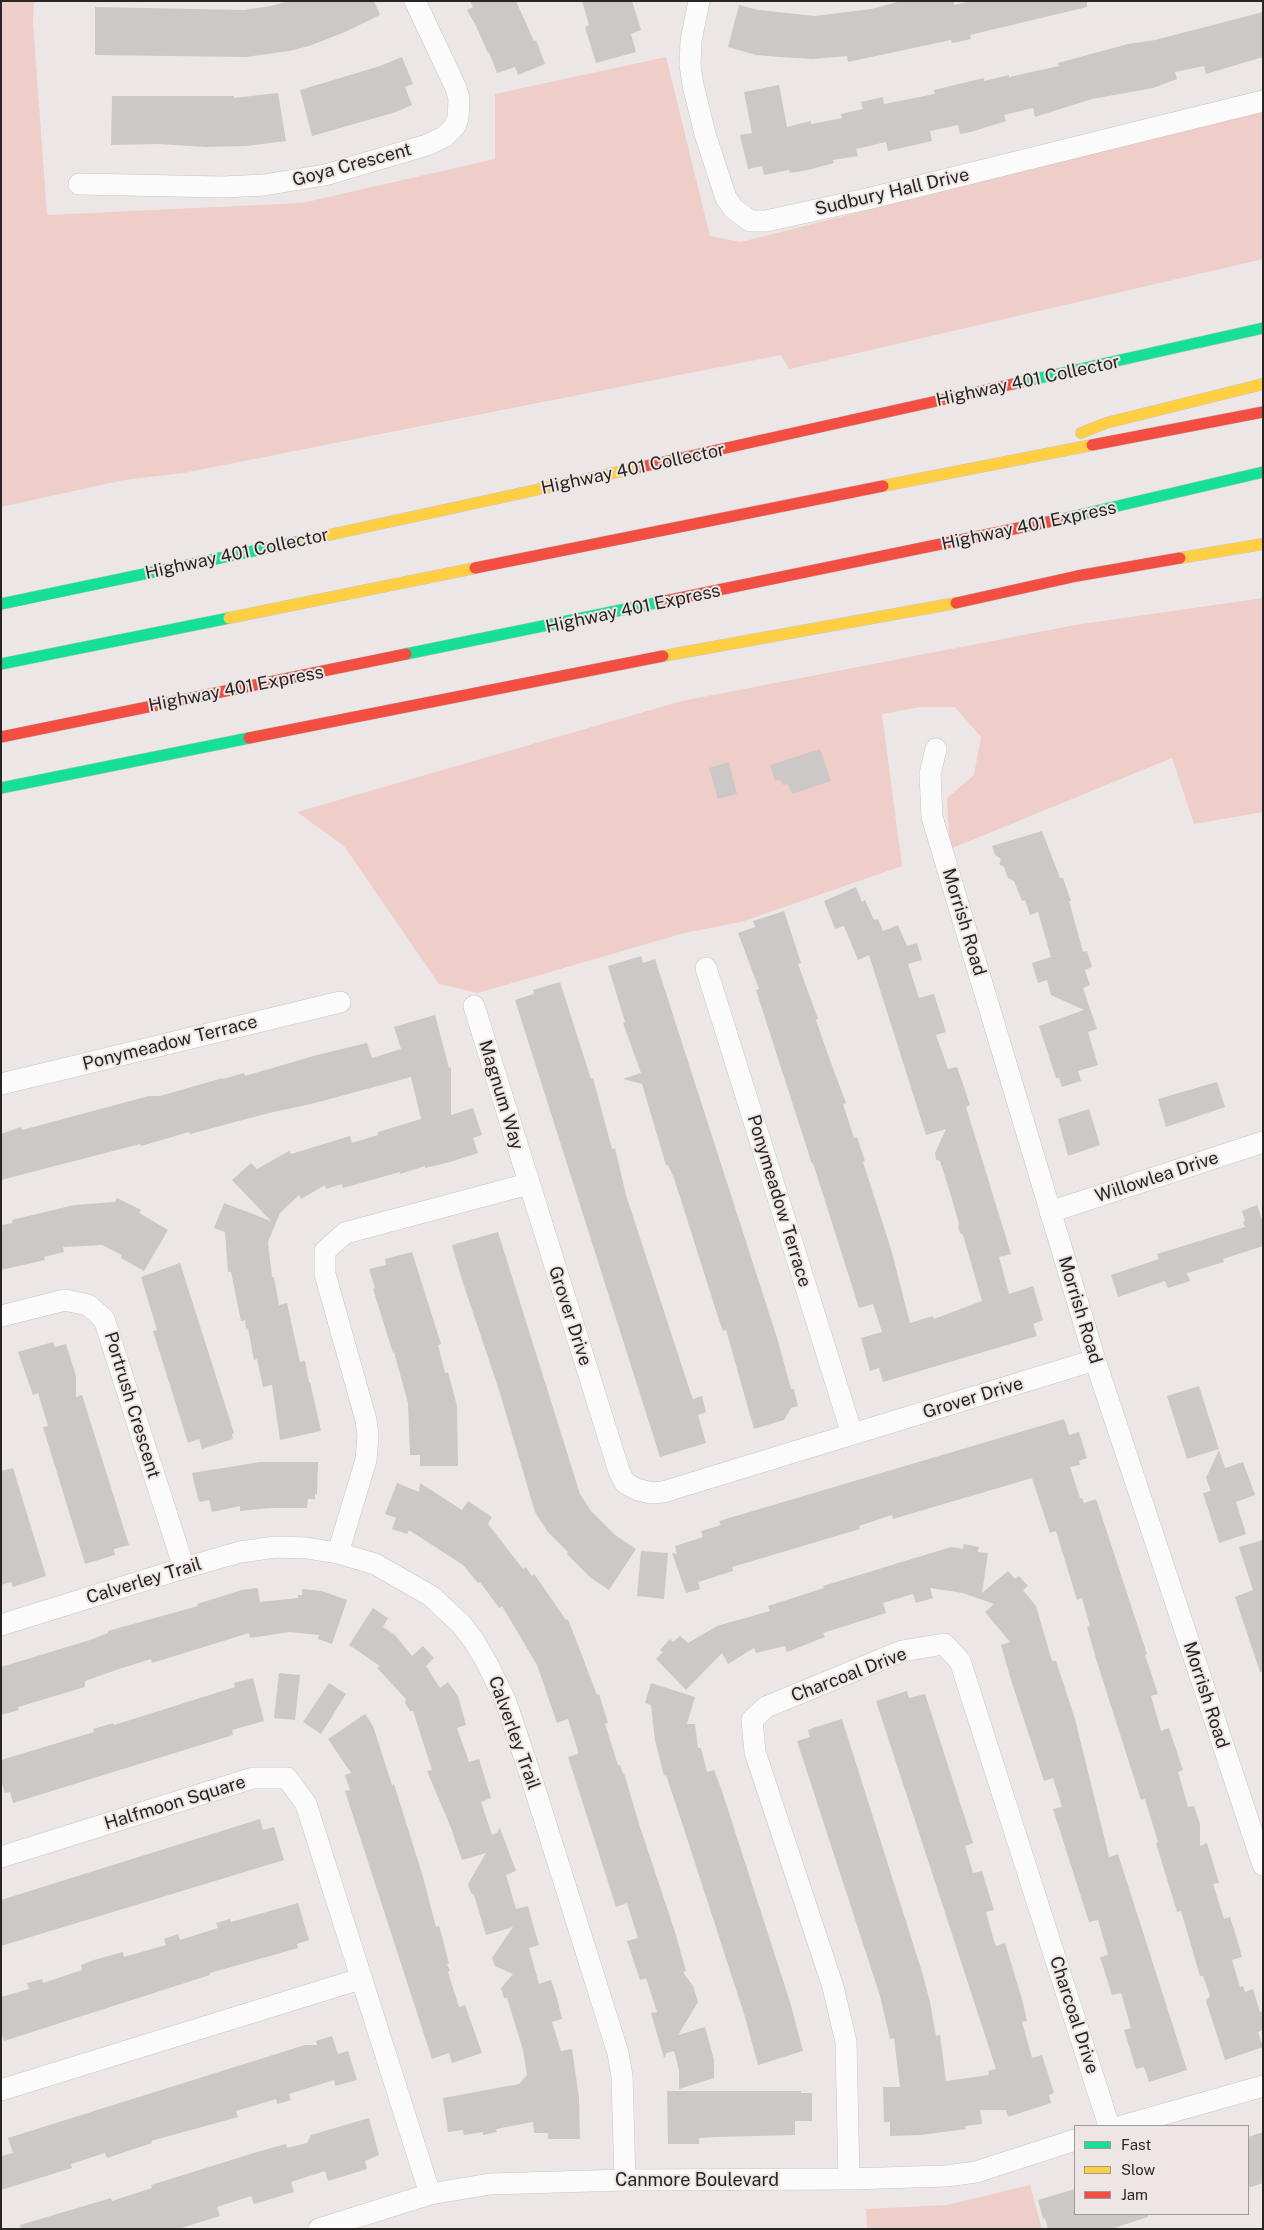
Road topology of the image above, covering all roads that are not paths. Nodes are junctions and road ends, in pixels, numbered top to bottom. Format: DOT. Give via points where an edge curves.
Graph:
graph roads {
  1 [pos="415,1"];
  2 [pos="699,1"];
  3 [pos="1263,101"];
  4 [pos="79,184"];
  5 [pos="1263,328"];
  6 [pos="1263,384"];
  7 [pos="1263,412"];
  8 [pos="1012,460"];
  9 [pos="1263,472"];
  10 [pos="1175,504"];
  11 [pos="1028,527"];
  12 [pos="1263,544"];
  13 [pos="1,604"];
  14 [pos="1,664"];
  15 [pos="1,736"];
  16 [pos="936,749"];
  17 [pos="1,788"];
  18 [pos="706,968"];
  19 [pos="340,1002"];
  20 [pos="474,1006"];
  21 [pos="1,1084"];
  22 [pos="1263,1142"];
  23 [pos="528,1184"];
  24 [pos="1050,1212"];
  25 [pos="1,1316"];
  26 [pos="1094,1360"];
  27 [pos="852,1434"];
  28 [pos="338,1553"];
  29 [pos="184,1568"];
  30 [pos="1,1625"];
  31 [pos="1,1857"];
  32 [pos="1263,1865"];
  33 [pos="360,1979"];
  34 [pos="1263,2086"];
  35 [pos="1,2090"];
  36 [pos="1109,2125"];
  37 [pos="1126,2125"];
  38 [pos="1074,2140"];
  39 [pos="849,2179"];
  40 [pos="625,2180"];
  41 [pos="430,2194"];
  42 [pos="319,2229"];
  1 -- 4 [label="street, Goya Crescent" via="459,99 455,126 444,137 325,176 264,185"];
  2 -- 3 [label="street, Sudbury Hall Drive" via="691,41 693,84 726,198 750,221 766,221 872,198"];
  5 -- 13 [label="highway, Highway 401 Collector" via="424,515"];
  6 -- 8 [label="highway" via="1106,423"];
  7 -- 8 [label="highway"];
  8 -- 14 [label="highway"];
  9 -- 11 [label="highway, Highway 401 Express"];
  10 -- 11 [label="highway"];
  11 -- 15 [label="highway, Highway 401 Express"];
  12 -- 17 [label="highway" via="1077,576 979,599 635,661"];
  16 -- 24 [label="street, Morrish Road" via="930,774 932,817"];
  18 -- 27 [label="street, Ponymeadow Terrace"];
  19 -- 21 [label="street, Ponymeadow Terrace"];
  20 -- 23 [label="street, Magnum Way"];
  22 -- 24 [label="street, Willowlea Drive"];
  23 -- 27 [label="street, Grover Drive" via="625,1483 652,1493 663,1492"];
  23 -- 28 [label="street" via="345,1233 325,1251 325,1274 368,1436 366,1460"];
  24 -- 26 [label="street, Morrish Road"];
  25 -- 29 [label="street, Portrush Crescent" via="65,1300 88,1305 104,1319"];
  26 -- 27 [label="street, Grover Drive"];
  26 -- 32 [label="street, Morrish Road"];
  28 -- 29 [label="street, Calverley Trail" via="276,1547 240,1552"];
  28 -- 40 [label="street, Calverley Trail" via="375,1564 432,1596 474,1641 506,1702 618,2052 622,2076"];
  29 -- 30 [label="street, Calverley Trail"];
  31 -- 33 [label="street, Halfmoon Square" via="253,1778 287,1778 306,1804"];
  33 -- 35 [label="street"];
  33 -- 41 [label="street, Halfmoon Square"];
  34 -- 37 [label="street"];
  36 -- 39 [label="street, Charcoal Drive" via="960,1661 944,1644 902,1651 766,1707 752,1720 755,1752 833,1987 846,2042"];
  38 -- 39 [label="street, Canmore Boulevard" via="976,2172 931,2177"];
  39 -- 40 [label="street, Canmore Boulevard"];
  40 -- 41 [label="street, Canmore Boulevard" via="490,2184"];
  41 -- 42 [label="street, Canmore Boulevard"];
}
